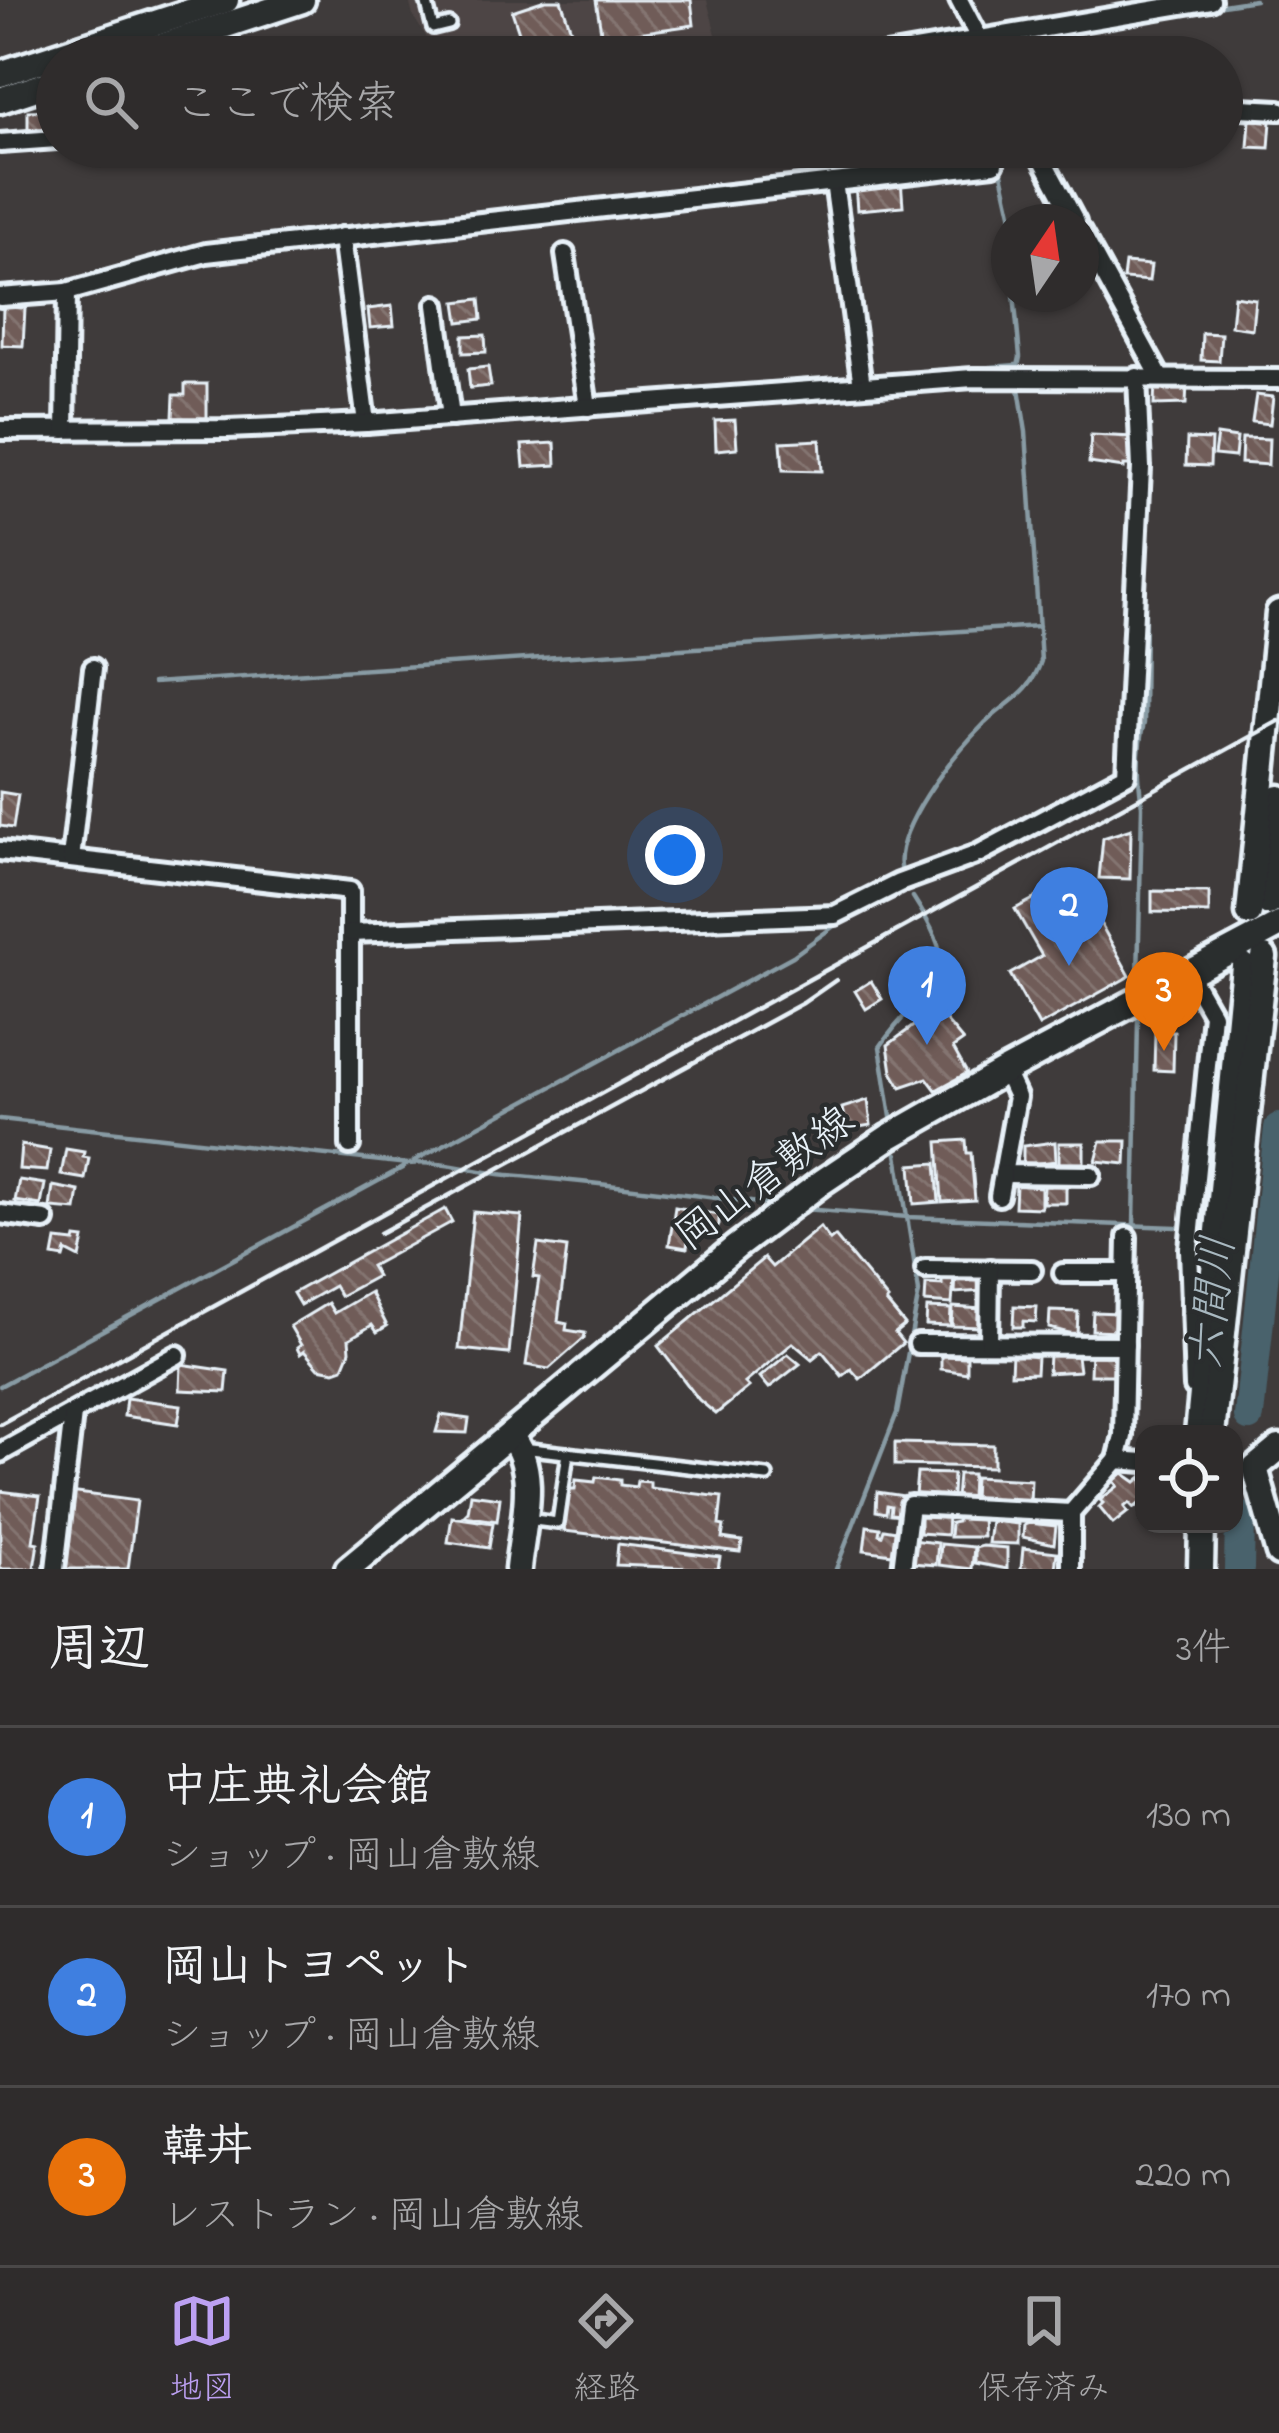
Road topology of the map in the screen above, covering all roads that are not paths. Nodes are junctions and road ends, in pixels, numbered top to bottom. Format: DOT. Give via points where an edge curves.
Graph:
graph roads {
  1 [pos="226,0"];
  2 [pos="302,0"];
  3 [pos="426,0"];
  4 [pos="959,0"];
  5 [pos="1211,0"];
  6 [pos="449,24"];
  7 [pos="116,36"];
  8 [pos="193,36"];
  9 [pos="979,36"];
  10 [pos="1033,36"];
  11 [pos="36,62"];
  12 [pos="0,74"];
  13 [pos="36,88"];
  14 [pos="0,100"];
  15 [pos="1243,108"];
  16 [pos="1279,110"];
  17 [pos="36,140"];
  18 [pos="0,142"];
  19 [pos="958,168"];
  20 [pos="1047,168"];
  21 [pos="834,182"];
  22 [pos="1066,204"];
  23 [pos="342,237"];
  24 [pos="566,254"];
  25 [pos="1099,272"];
  26 [pos="67,292"];
  27 [pos="0,297"];
  28 [pos="436,305"];
  29 [pos="1147,377"];
  30 [pos="1279,379"];
  31 [pos="862,386"];
  32 [pos="588,407"];
  33 [pos="451,417"];
  34 [pos="366,423"];
  35 [pos="0,430"];
  36 [pos="64,430"];
  37 [pos="1279,613"];
  38 [pos="93,668"];
  39 [pos="1279,798"];
  40 [pos="0,851"];
  41 [pos="71,859"];
  42 [pos="1266,914"];
  43 [pos="357,933"];
  44 [pos="1254,962"];
  45 [pos="1188,972"];
  46 [pos="1005,1071"];
  47 [pos="350,1144"];
  48 [pos="1003,1174"];
  49 [pos="1091,1175"];
  50 [pos="999,1196"];
  51 [pos="0,1214"];
  52 [pos="45,1220"];
  53 [pos="1127,1237"];
  54 [pos="925,1269"];
  55 [pos="990,1269"];
  56 [pos="1032,1270"];
  57 [pos="1063,1273"];
  58 [pos="1126,1274"];
  59 [pos="918,1344"];
  60 [pos="989,1344"];
  61 [pos="1125,1345"];
  62 [pos="177,1355"];
  63 [pos="73,1414"];
  64 [pos="1202,1425"];
  65 [pos="1203,1425"];
  66 [pos="516,1442"];
  67 [pos="1279,1448"];
  68 [pos="0,1453"];
  69 [pos="568,1454"];
  70 [pos="1117,1460"];
  71 [pos="1135,1461"];
  72 [pos="1244,1468"];
  73 [pos="767,1476"];
  74 [pos="1071,1513"];
  75 [pos="523,1519"];
  76 [pos="1202,1533"];
  77 [pos="1279,1553"];
  78 [pos="55,1569"];
  79 [pos="348,1569"];
  80 [pos="518,1569"];
  81 [pos="902,1569"];
  82 [pos="1071,1569"];
  83 [pos="1201,1569"];
  1 -- 7 [label="street"];
  2 -- 8 [label="street"];
  3 -- 6 [label="lane" via="433,28"];
  4 -- 9 [label="street"];
  5 -- 10 [label="street"];
  11 -- 12 [label="street"];
  13 -- 14 [label="street"];
  15 -- 16 [label="street"];
  17 -- 18 [label="street"];
  19 -- 21 [label="street"];
  20 -- 22 [label="street"];
  21 -- 23 [label="street"];
  21 -- 31 [label="street"];
  23 -- 26 [label="street" via="179,257"];
  23 -- 34 [label="street"];
  24 -- 32 [label="street"];
  25 -- 29 [label="street"];
  26 -- 27 [label="street"];
  26 -- 36 [label="street"];
  28 -- 33 [label="street"];
  29 -- 30 [label="street"];
  29 -- 31 [label="street"];
  29 -- 43 [label="street" via="1126,775 978,854 835,915"];
  31 -- 32 [label="street"];
  32 -- 33 [label="street"];
  33 -- 34 [label="street"];
  34 -- 36 [label="street"];
  35 -- 36 [label="street"];
  37 -- 42 [label="street"];
  38 -- 41 [label="street"];
  39 -- 42 [label="street"];
  40 -- 41 [label="street"];
  41 -- 43 [label="street" via="350,890"];
  42 -- 45 [label="street, 岡山倉敷線"];
  43 -- 47 [label="street"];
  44 -- 65 [label="street"];
  45 -- 46 [label="street, 岡山倉敷線"];
  45 -- 64 [label="street" via="1212,1014 1189,1249"];
  46 -- 48 [label="street" via="1017,1097"];
  46 -- 66 [label="street, 岡山倉敷線" via="889,1137 777,1216"];
  48 -- 49 [label="street"];
  48 -- 50 [label="street"];
  51 -- 52 [label="street"];
  53 -- 58 [label="street"];
  54 -- 55 [label="street"];
  55 -- 56 [label="street"];
  55 -- 60 [label="street"];
  57 -- 58 [label="street"];
  58 -- 61 [label="street"];
  59 -- 60 [label="street"];
  60 -- 61 [label="street"];
  61 -- 70 [label="street"];
  62 -- 63 [label="street"];
  63 -- 68 [label="street"];
  63 -- 78 [label="street"];
  66 -- 69 [label="lane"];
  66 -- 75 [label="street" via="527,1480"];
  66 -- 79 [label="street, 岡山倉敷線"];
  67 -- 72 [label="street"];
  69 -- 73 [label="lane"];
  69 -- 75 [label="lane" via="558,1523"];
  70 -- 71 [label="street"];
  70 -- 74 [label="street"];
  72 -- 77 [label="street"];
  74 -- 81 [label="street" via="910,1505"];
  74 -- 82 [label="street"];
  75 -- 80 [label="street"];
  76 -- 83 [label="street"];
}
